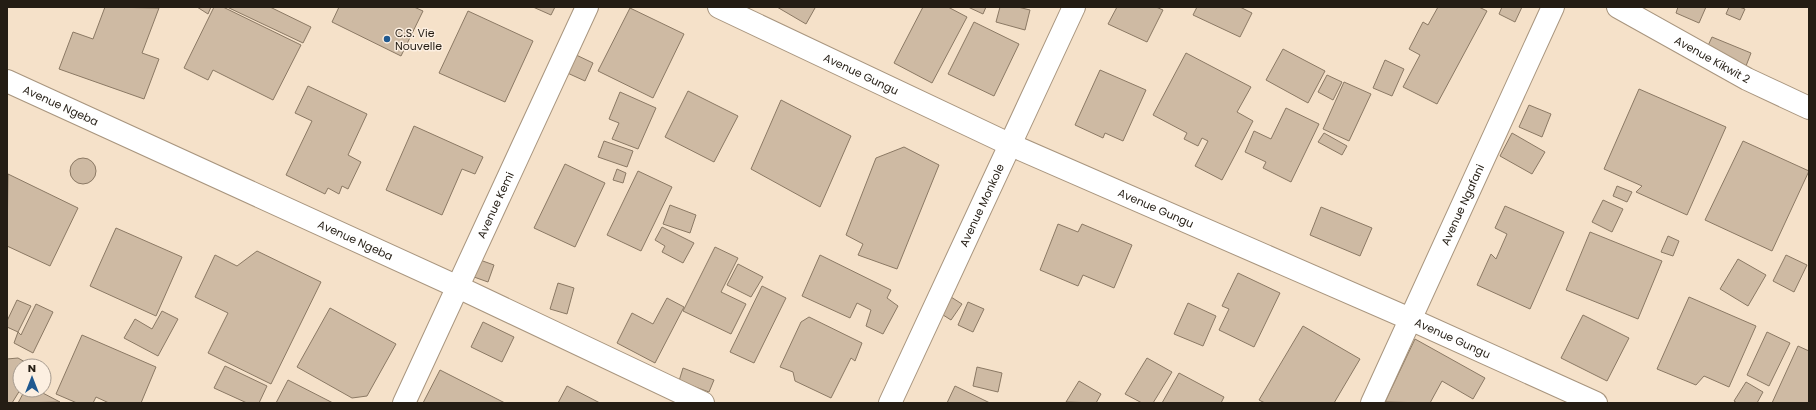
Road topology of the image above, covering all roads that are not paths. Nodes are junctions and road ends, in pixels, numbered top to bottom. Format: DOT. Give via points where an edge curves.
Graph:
graph roads {
  1 [pos="587,7"];
  2 [pos="719,7"];
  3 [pos="1074,7"];
  4 [pos="1553,7"];
  5 [pos="1618,7"];
  6 [pos="7,82"];
  7 [pos="1809,108"];
  8 [pos="1011,146"];
  9 [pos="458,287"];
  10 [pos="1410,319"];
  11 [pos="404,403"];
  12 [pos="703,403"];
  13 [pos="890,403"];
  14 [pos="1372,403"];
  15 [pos="1596,403"];
  1 -- 9 [label="street, Avenue Kemi"];
  2 -- 8 [label="street, Avenue Gungu"];
  3 -- 8 [label="street, Avenue Monkole"];
  4 -- 10 [label="street, Avenue Ngafani"];
  5 -- 7 [label="street, Avenue Kikwit 2" via="1748,79"];
  6 -- 9 [label="street, Avenue Ngeba"];
  8 -- 10 [label="street, Avenue Gungu"];
  8 -- 13 [label="street, Avenue Monkole"];
  9 -- 11 [label="street, Avenue Kemi"];
  9 -- 12 [label="street, Avenue Ngeba"];
  10 -- 14 [label="street, Avenue Ngafani"];
  10 -- 15 [label="street, Avenue Gungu"];
}
